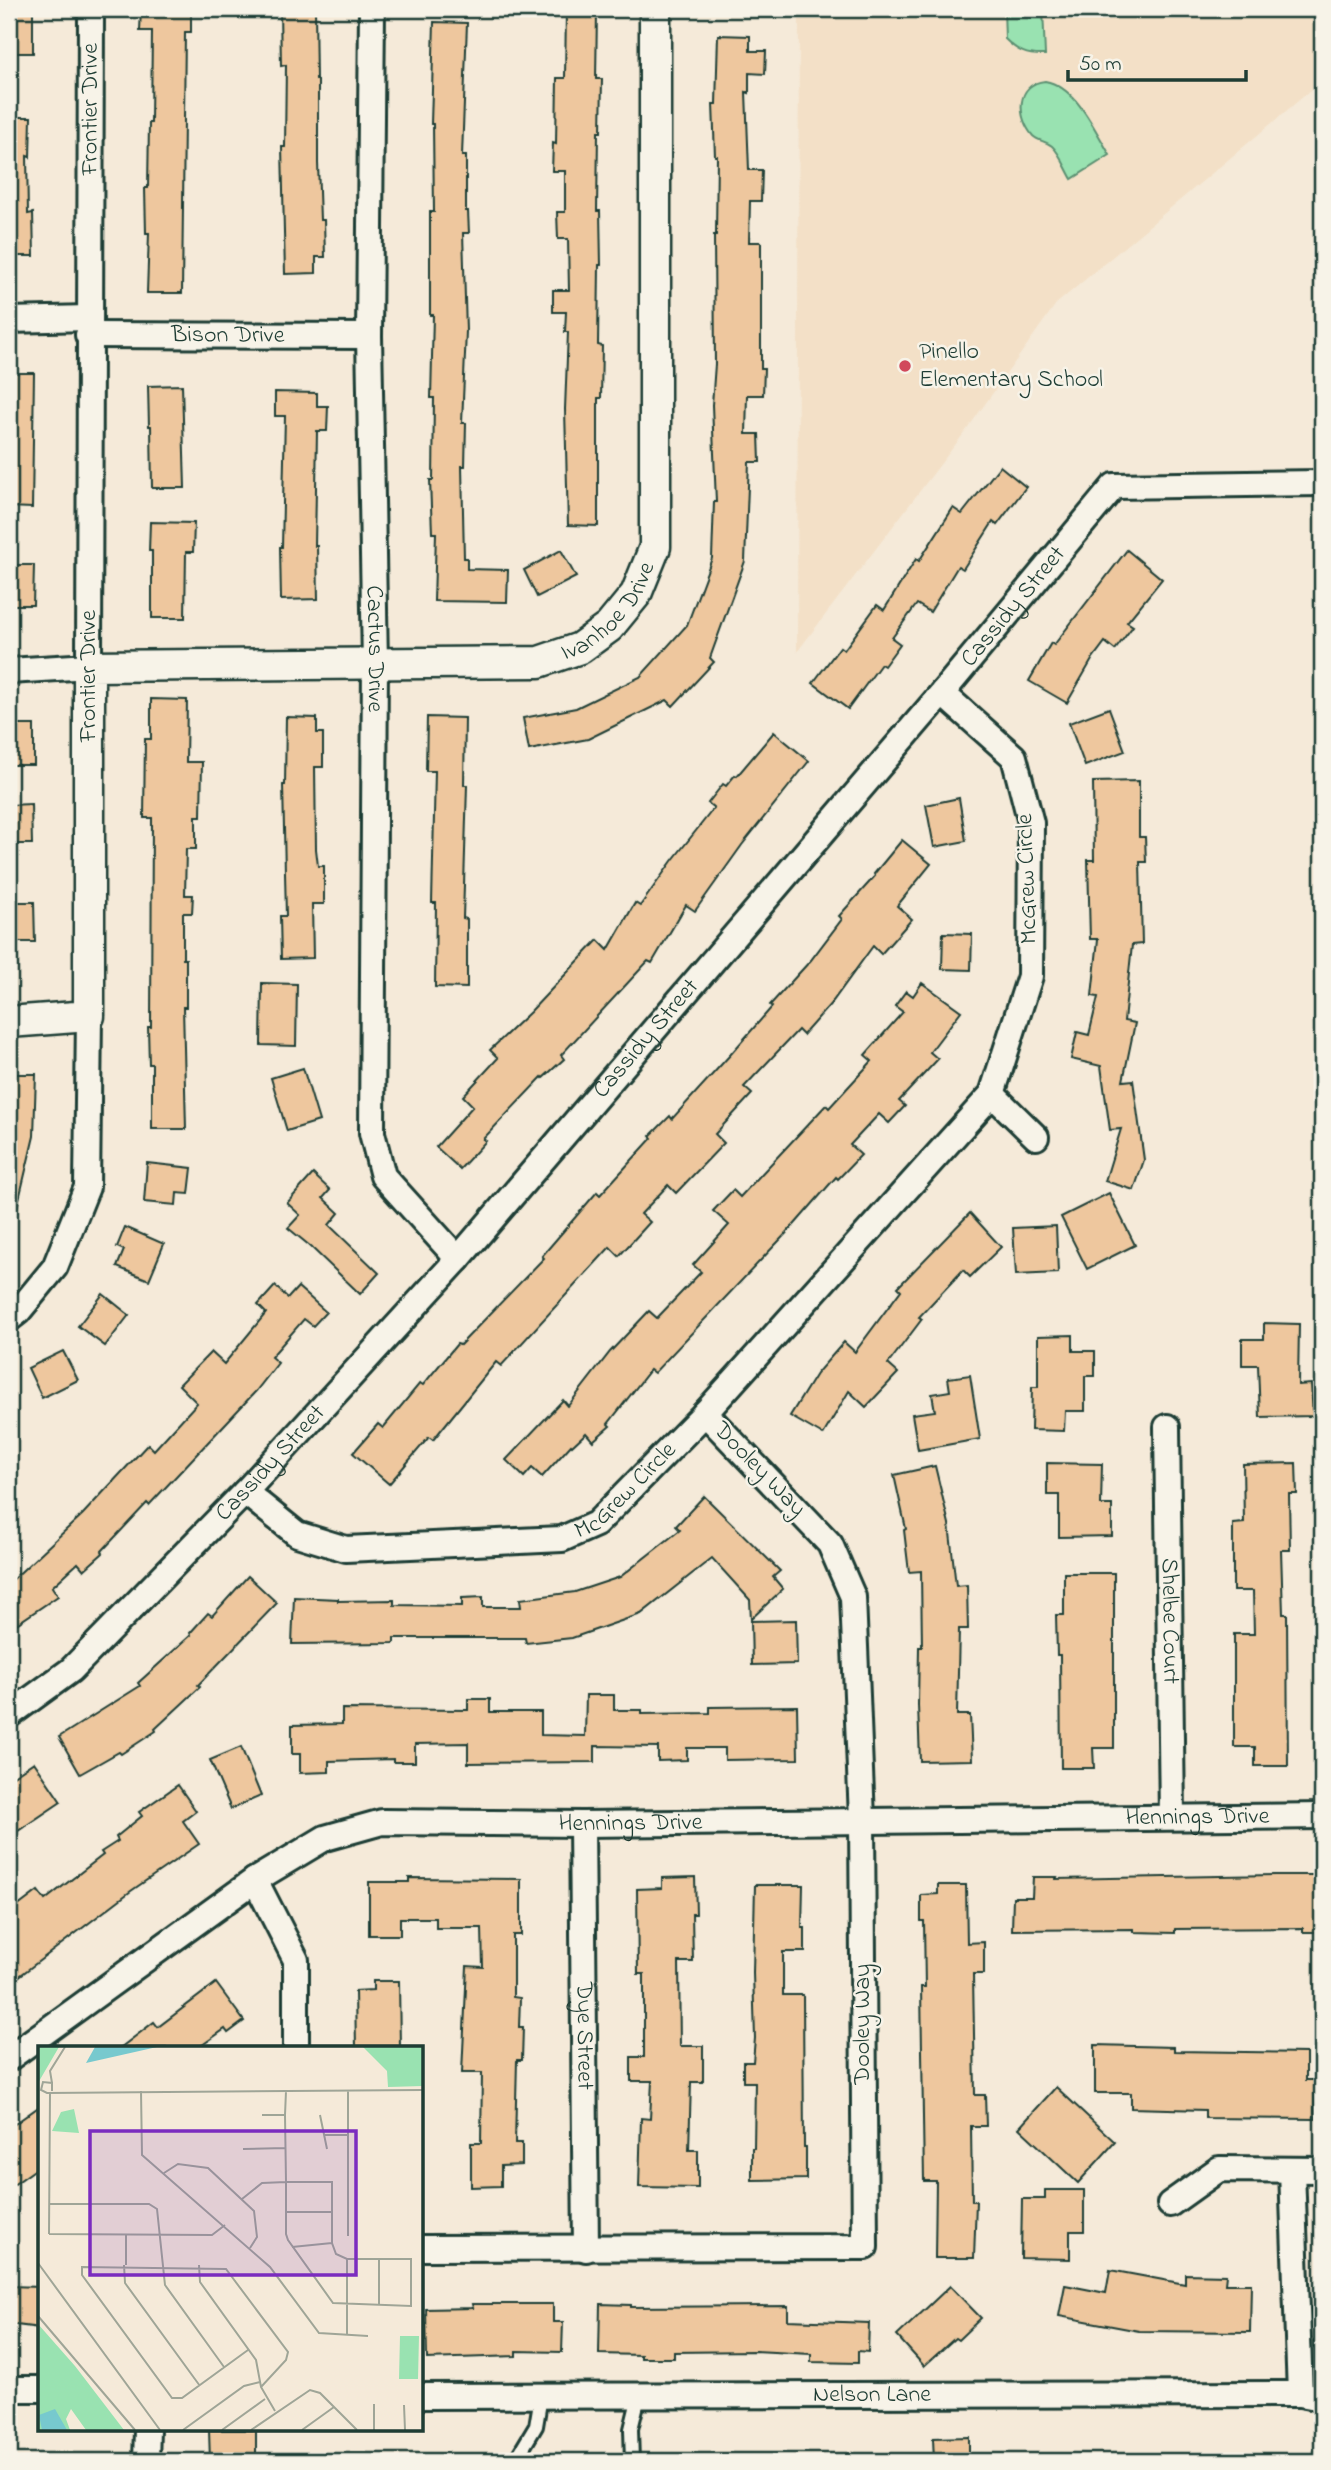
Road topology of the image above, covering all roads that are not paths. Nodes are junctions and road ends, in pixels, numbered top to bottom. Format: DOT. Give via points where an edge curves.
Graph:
graph roads {
  1 [pos="91,9"];
  2 [pos="372,9"];
  3 [pos="655,9"];
  4 [pos="9,320"];
  5 [pos="88,327"];
  6 [pos="369,336"];
  7 [pos="1322,483"];
  8 [pos="375,663"];
  9 [pos="89,666"];
  10 [pos="9,671"];
  11 [pos="942,693"];
  12 [pos="89,1016"];
  13 [pos="9,1022"];
  14 [pos="992,1094"];
  15 [pos="1036,1137"];
  16 [pos="458,1259"];
  17 [pos="9,1319"];
  18 [pos="705,1413"];
  19 [pos="1167,1427"];
  20 [pos="245,1492"];
  21 [pos="9,1715"];
  22 [pos="1322,1816"];
  23 [pos="1172,1817"];
  24 [pos="862,1819"];
  25 [pos="582,1824"];
  26 [pos="255,1880"];
  27 [pos="296,2046"];
  28 [pos="9,2058"];
  29 [pos="1322,2169"];
  30 [pos="1292,2170"];
  31 [pos="1170,2204"];
  32 [pos="424,2248"];
  33 [pos="586,2249"];
  34 [pos="9,2389"];
  35 [pos="38,2389"];
  36 [pos="424,2396"];
  37 [pos="541,2396"];
  38 [pos="639,2396"];
  39 [pos="1311,2396"];
  40 [pos="147,2432"];
  41 [pos="146,2461"];
  42 [pos="515,2461"];
  43 [pos="632,2461"];
  1 -- 5 [label="street, Frontier Drive"];
  2 -- 6 [label="street, Cactus Drive"];
  3 -- 8 [label="street, Ivanhoe Drive" via="655,547 636,594 609,627 590,641 540,662"];
  4 -- 5 [label="street, Bison Drive"];
  5 -- 6 [label="street, Bison Drive"];
  5 -- 9 [label="street, Frontier Drive"];
  6 -- 8 [label="street, Cactus Drive"];
  7 -- 11 [label="street, Cassidy Street" via="1114,486"];
  8 -- 9 [label="street, Ivanhoe Drive"];
  8 -- 16 [label="street, Cactus Drive" via="372,1133 383,1176"];
  9 -- 10 [label="street, Ivanhoe Drive"];
  9 -- 12 [label="street, Frontier Drive"];
  11 -- 14 [label="street, McGrew Circle" via="1014,757 1031,823 1030,976"];
  11 -- 16 [label="street, Cassidy Street"];
  12 -- 13 [label="street"];
  12 -- 17 [label="street, Frontier Drive" via="87,1187 55,1267"];
  14 -- 15 [label="street"];
  14 -- 18 [label="street, McGrew Circle"];
  16 -- 20 [label="street, Cassidy Street"];
  18 -- 20 [label="street, McGrew Circle" via="596,1524 562,1539 346,1549 297,1534"];
  18 -- 24 [label="street, Dooley Way" via="830,1544 853,1597"];
  19 -- 23 [label="street, Shelbe Court"];
  20 -- 21 [label="street, Cassidy Street" via="71,1670"];
  22 -- 23 [label="street, Hennings Drive"];
  23 -- 24 [label="street, Hennings Drive"];
  24 -- 25 [label="street, Hennings Drive"];
  24 -- 33 [label="street, Dooley Way" via="865,2247"];
  25 -- 26 [label="street, Hennings Drive" via="382,1822 325,1838"];
  25 -- 33 [label="street, Dye Street"];
  26 -- 27 [label="street" via="296,1960"];
  26 -- 28 [label="street, Hennings Drive"];
  29 -- 30 [label="street"];
  30 -- 31 [label="street" via="1219,2169"];
  30 -- 39 [label="street"];
  32 -- 33 [label="street, Dooley Way"];
  34 -- 35 [label="street"];
  36 -- 37 [label="street, Nelson Lane"];
  37 -- 38 [label="street, Nelson Lane"];
  37 -- 42 [label="lane" via="536,2426"];
  38 -- 39 [label="street, Nelson Lane"];
  38 -- 43 [label="lane" via="631,2429"];
  40 -- 41 [label="street"];
}
